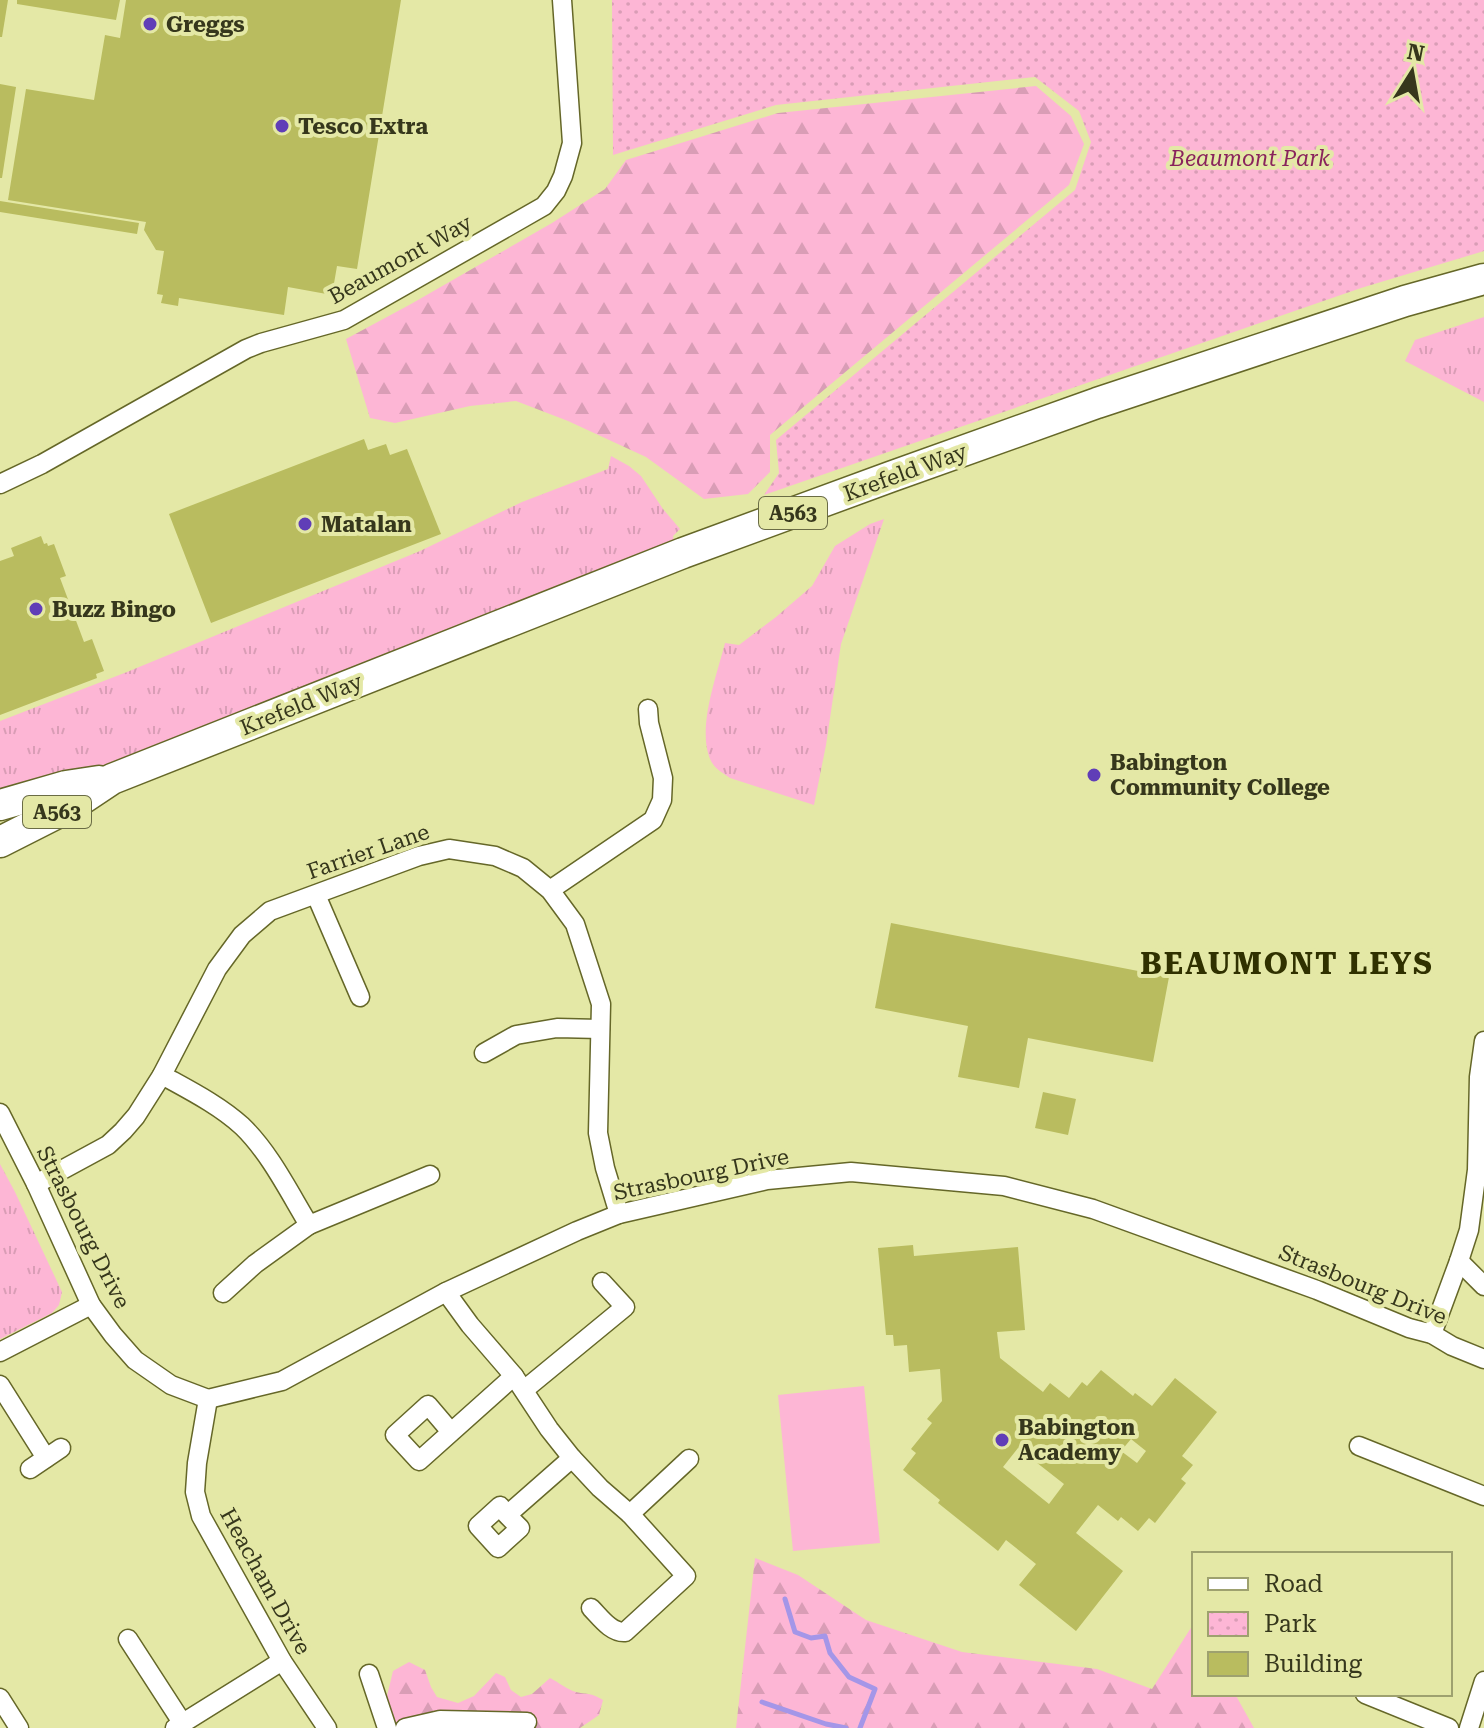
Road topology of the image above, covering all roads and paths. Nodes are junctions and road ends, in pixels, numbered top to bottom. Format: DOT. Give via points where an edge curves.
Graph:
graph roads {
  1 [pos="562,0"];
  2 [pos="1484,279"];
  3 [pos="0,484"];
  4 [pos="648,709"];
  5 [pos="112,779"];
  6 [pos="0,805"];
  7 [pos="0,842"];
  8 [pos="550,890"];
  9 [pos="316,895"];
  10 [pos="360,997"];
  11 [pos="600,1029"];
  12 [pos="1484,1041"];
  13 [pos="484,1053"];
  14 [pos="162,1075"];
  15 [pos="0,1113"];
  16 [pos="430,1175"];
  17 [pos="36,1184"];
  18 [pos="619,1214"];
  19 [pos="309,1225"];
  20 [pos="1459,1261"];
  21 [pos="602,1282"];
  22 [pos="1484,1286"];
  23 [pos="446,1292"];
  24 [pos="223,1293"];
  25 [pos="91,1305"];
  26 [pos="1432,1334"];
  27 [pos="0,1352"];
  28 [pos="1484,1359"];
  29 [pos="519,1383"];
  30 [pos="0,1385"];
  31 [pos="208,1399"];
  32 [pos="451,1432"];
  33 [pos="1359,1446"];
  34 [pos="572,1458"];
  35 [pos="689,1459"];
  36 [pos="30,1469"];
  37 [pos="1484,1496"];
  38 [pos="630,1514"];
  39 [pos="507,1515"];
  40 [pos="591,1608"];
  41 [pos="128,1639"];
  42 [pos="282,1661"];
  43 [pos="369,1674"];
  44 [pos="1484,1681"];
  45 [pos="1370,1696"];
  46 [pos="0,1698"];
  47 [pos="527,1722"];
  48 [pos="191,1723"];
  49 [pos="19,1728"];
  50 [pos="327,1728"];
  51 [pos="387,1728"];
  52 [pos="405,1728"];
  53 [pos="1449,1728"];
  54 [pos="1469,1728"];
  1 -- 3 [label="street, Beaumont Way" via="572,143 563,176 544,206 344,320 246,349"];
  2 -- 5 [label="highway, Krefeld Way / A563" via="1111,398 904,472 683,553"];
  4 -- 8 [label="street" via="663,778 662,800 653,820"];
  5 -- 6 [label="highway, Krefeld Way / A563"];
  5 -- 7 [label="highway, Krefeld Way / A563"];
  8 -- 9 [label="street, Farrier Lane" via="523,868 495,856 449,849"];
  8 -- 11 [label="street, Farrier Lane" via="575,924 601,1004"];
  9 -- 10 [label="street"];
  9 -- 14 [label="street, Farrier Lane" via="270,911 242,935 217,969"];
  11 -- 13 [label="street" via="557,1028 516,1035"];
  11 -- 18 [label="street, Farrier Lane" via="598,1133"];
  12 -- 20 [label="street" via="1477,1170"];
  14 -- 17 [label="street, Farrier Lane" via="136,1116 108,1145"];
  14 -- 19 [label="street" via="240,1125 260,1146"];
  15 -- 17 [label="street, Strasbourg Drive"];
  16 -- 19 [label="street"];
  17 -- 25 [label="street, Strasbourg Drive"];
  18 -- 23 [label="street, Strasbourg Drive"];
  18 -- 26 [label="street, Strasbourg Drive" via="767,1180 851,1172 1004,1186 1093,1209"];
  19 -- 24 [label="street"];
  20 -- 22 [label="street"];
  20 -- 26 [label="street"];
  21 -- 29 [label="street" via="625,1307"];
  23 -- 29 [label="street"];
  23 -- 31 [label="street, Strasbourg Drive" via="282,1381"];
  25 -- 27 [label="street"];
  25 -- 31 [label="street, Strasbourg Drive" via="135,1360 171,1385"];
  26 -- 28 [label="street, Strasbourg Drive"];
  29 -- 32 [label="street"];
  29 -- 34 [label="street"];
  30 -- 36 [label="street" via="54,1453"];
  31 -- 42 [label="street, Heacham Drive" via="195,1492 201,1516"];
  33 -- 37 [label="street"];
  34 -- 38 [label="street"];
  34 -- 39 [label="street"];
  35 -- 38 [label="street"];
  38 -- 40 [label="street" via="686,1576 625,1632 613,1630"];
  41 -- 48 [label="street"];
  42 -- 48 [label="street"];
  42 -- 50 [label="street, Heacham Drive"];
  43 -- 51 [label="street"];
  44 -- 54 [label="street"];
  45 -- 53 [label="street"];
  46 -- 49 [label="street"];
  47 -- 52 [label="street" via="440,1720"];
}
